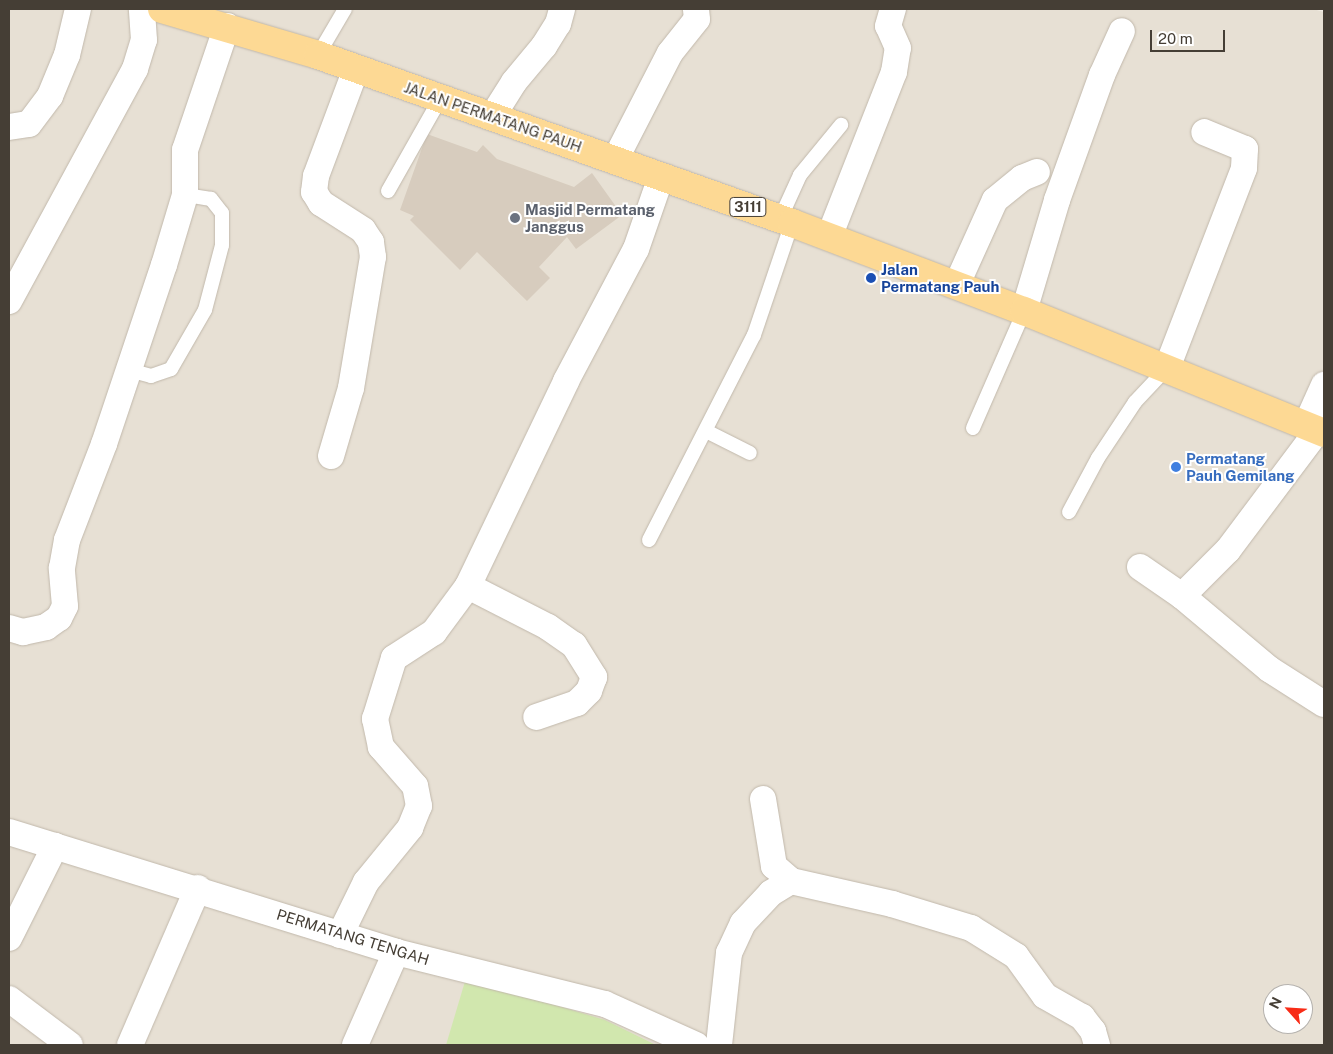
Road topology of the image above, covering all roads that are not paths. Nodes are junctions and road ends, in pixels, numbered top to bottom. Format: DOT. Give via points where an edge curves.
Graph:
graph roads {
  1 [pos="78,9"];
  2 [pos="142,9"];
  3 [pos="162,9"];
  4 [pos="345,9"];
  5 [pos="562,9"];
  6 [pos="893,9"];
  7 [pos="702,12"];
  8 [pos="227,26"];
  9 [pos="1122,30"];
  10 [pos="318,55"];
  11 [pos="356,69"];
  12 [pos="440,98"];
  13 [pos="492,117"];
  14 [pos="841,125"];
  15 [pos="9,127"];
  16 [pos="1204,132"];
  17 [pos="615,160"];
  18 [pos="1036,172"];
  19 [pos="661,177"];
  20 [pos="388,191"];
  21 [pos="185,195"];
  22 [pos="786,221"];
  23 [pos="829,237"];
  24 [pos="957,284"];
  25 [pos="9,301"];
  26 [pos="1024,311"];
  27 [pos="1167,368"];
  28 [pos="129,370"];
  29 [pos="1324,385"];
  30 [pos="972,428"];
  31 [pos="1316,429"];
  32 [pos="706,431"];
  33 [pos="750,453"];
  34 [pos="331,456"];
  35 [pos="1069,512"];
  36 [pos="649,540"];
  37 [pos="1140,567"];
  38 [pos="468,586"];
  39 [pos="1182,596"];
  40 [pos="9,628"];
  41 [pos="1324,704"];
  42 [pos="536,716"];
  43 [pos="762,799"];
  44 [pos="9,832"];
  45 [pos="55,846"];
  46 [pos="791,881"];
  47 [pos="198,888"];
  48 [pos="340,935"];
  49 [pos="9,938"];
  50 [pos="396,952"];
  51 [pos="9,998"];
  52 [pos="70,1045"];
  53 [pos="130,1045"];
  54 [pos="355,1045"];
  55 [pos="696,1045"];
  56 [pos="719,1045"];
  57 [pos="1097,1045"];
  1 -- 15 [label="street" via="67,55 50,96 29,124"];
  2 -- 25 [label="street" via="144,40 135,69"];
  3 -- 8 [label="main road, JALAN PERMATANG PAUH / 3111"];
  4 -- 10 [label="lane"];
  5 -- 13 [label="street" via="558,24 544,46 514,82"];
  6 -- 23 [label="street" via="888,26 898,48 894,72"];
  7 -- 17 [label="street" via="670,53"];
  8 -- 10 [label="main road, JALAN PERMATANG PAUH / 3111"];
  8 -- 21 [label="street" via="185,150"];
  9 -- 26 [label="street" via="1102,75 1057,200"];
  10 -- 11 [label="main road, JALAN PERMATANG PAUH / 3111"];
  11 -- 12 [label="main road, JALAN PERMATANG PAUH / 3111"];
  11 -- 34 [label="street" via="316,176 314,192 321,203 363,230 370,242 372,257 351,388"];
  12 -- 13 [label="main road, JALAN PERMATANG PAUH / 3111"];
  12 -- 20 [label="lane"];
  13 -- 17 [label="main road, JALAN PERMATANG PAUH / 3111"];
  14 -- 22 [label="lane" via="800,175"];
  16 -- 27 [label="street" via="1245,149 1244,168"];
  17 -- 19 [label="main road, JALAN PERMATANG PAUH / 3111"];
  18 -- 24 [label="street" via="1022,178 995,200"];
  19 -- 22 [label="main road, JALAN PERMATANG PAUH / 3111"];
  19 -- 38 [label="street" via="636,249 566,381"];
  21 -- 28 [label="street"];
  21 -- 28 [label="lane" via="210,199 222,213 222,245 206,310 171,369 151,376"];
  22 -- 23 [label="main road, JALAN PERMATANG PAUH / 3111"];
  22 -- 32 [label="lane" via="754,335"];
  23 -- 24 [label="main road, JALAN PERMATANG PAUH / 3111"];
  24 -- 26 [label="main road, JALAN PERMATANG PAUH / 3111"];
  26 -- 27 [label="main road, JALAN PERMATANG PAUH / 3111"];
  26 -- 30 [label="lane"];
  27 -- 31 [label="main road, JALAN PERMATANG PAUH / 3111"];
  27 -- 35 [label="lane" via="1130,410 1098,458"];
  28 -- 40 [label="street" via="67,540 62,568 65,606 59,618 46,627 23,632"];
  29 -- 31 [label="street"];
  31 -- 39 [label="street" via="1228,550"];
  32 -- 33 [label="lane"];
  32 -- 36 [label="lane"];
  37 -- 39 [label="street"];
  38 -- 42 [label="street" via="548,627 574,645 594,677 589,692 577,703"];
  38 -- 48 [label="street" via="434,632 394,658 375,719 381,747 415,786 419,806 410,828 366,882"];
  39 -- 41 [label="street" via="1268,669"];
  43 -- 46 [label="street" via="774,866"];
  44 -- 45 [label="street, PERMATANG TENGAH"];
  45 -- 47 [label="street, PERMATANG TENGAH"];
  45 -- 49 [label="street"];
  46 -- 56 [label="street" via="771,893 743,923 729,953"];
  46 -- 57 [label="street" via="892,904 971,928 1016,956 1045,996 1082,1017 1093,1031"];
  47 -- 48 [label="street, PERMATANG TENGAH"];
  47 -- 53 [label="street"];
  48 -- 50 [label="street, PERMATANG TENGAH"];
  50 -- 54 [label="street"];
  50 -- 55 [label="street, PERMATANG TENGAH" via="604,1004"];
  51 -- 52 [label="street"];
}
